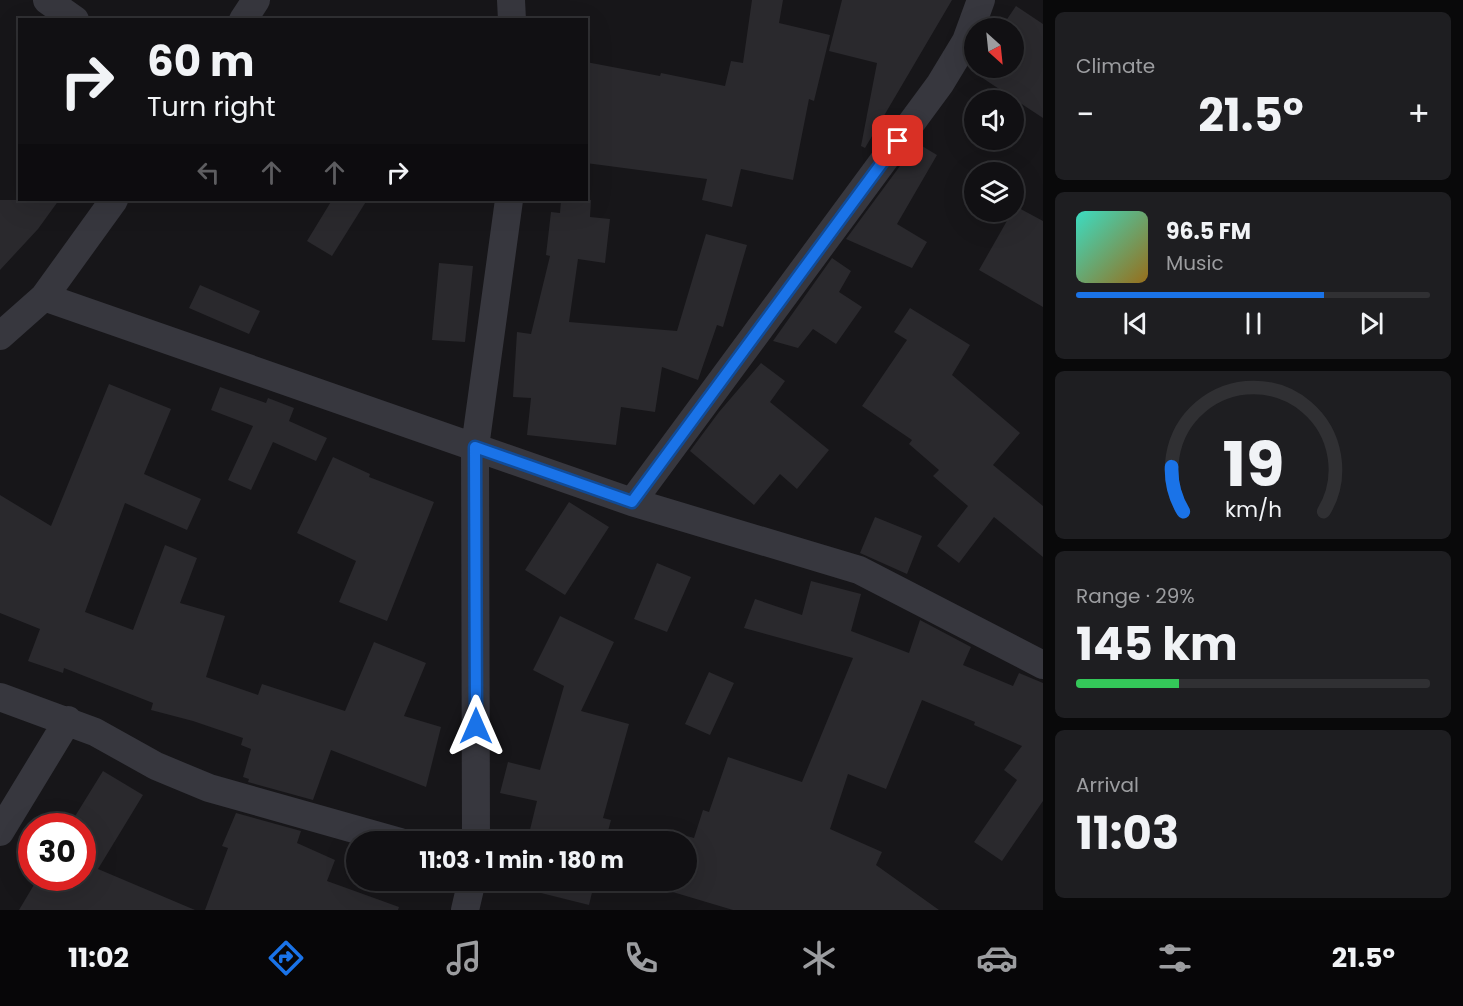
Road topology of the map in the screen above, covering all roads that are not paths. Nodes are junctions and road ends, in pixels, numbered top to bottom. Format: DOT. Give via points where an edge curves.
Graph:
graph roads {
  1 [pos="47,0"];
  2 [pos="256,0"];
  3 [pos="511,0"];
  4 [pos="981,0"];
  5 [pos="72,18"];
  6 [pos="244,18"];
  7 [pos="512,18"];
  8 [pos="113,201"];
  9 [pos="509,201"];
  10 [pos="44,297"];
  11 [pos="0,336"];
  12 [pos="475,447"];
  13 [pos="632,502"];
  14 [pos="1043,665"];
  15 [pos="0,697"];
  16 [pos="68,720"];
  17 [pos="361,831"];
  18 [pos="476,831"];
  19 [pos="0,832"];
  20 [pos="469,891"];
  21 [pos="465,910"];
  1 -- 5 [label="street"];
  2 -- 6 [label="street"];
  3 -- 7 [label="street"];
  4 -- 13 [label="street" via="966,41 940,84"];
  8 -- 10 [label="street"];
  9 -- 12 [label="street"];
  10 -- 11 [label="street"];
  10 -- 12 [label="street"];
  12 -- 13 [label="street"];
  12 -- 18 [label="street"];
  13 -- 14 [label="street" via="859,570"];
  15 -- 16 [label="street"];
  16 -- 17 [label="street" via="156,766 209,788"];
  16 -- 19 [label="street"];
  20 -- 21 [label="street"];
}
